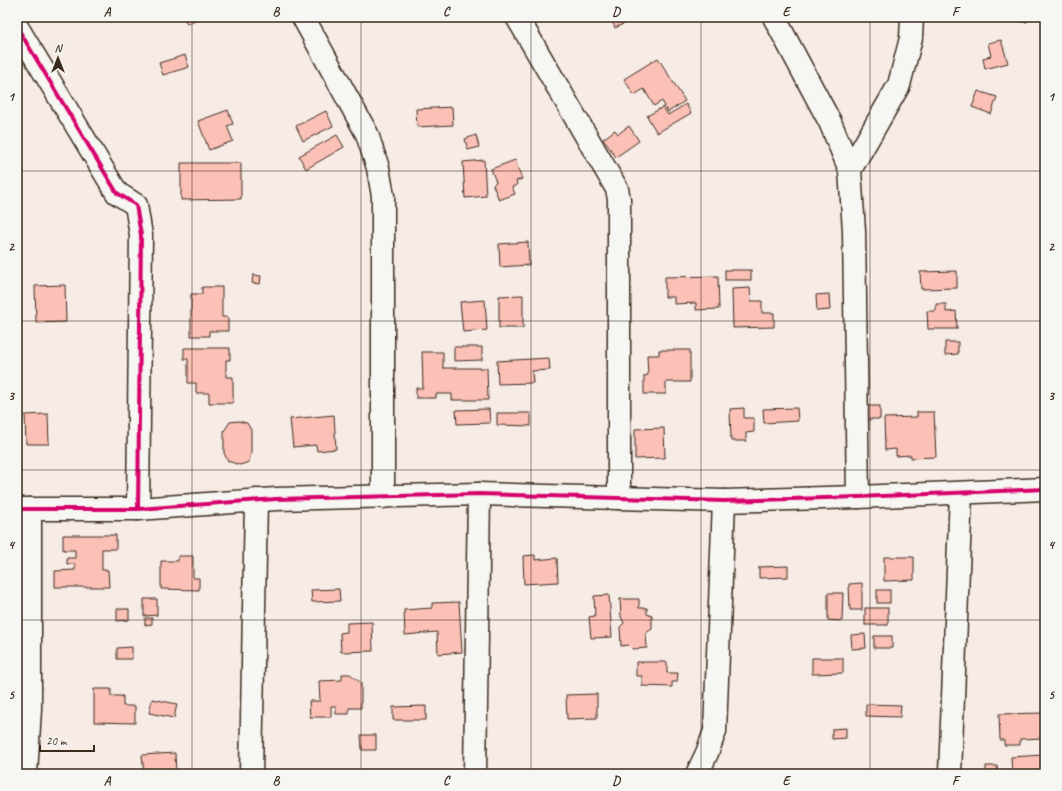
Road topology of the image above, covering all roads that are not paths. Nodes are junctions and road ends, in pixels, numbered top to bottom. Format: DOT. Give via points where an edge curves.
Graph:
graph roads {
  1 [pos="303,17"];
  2 [pos="517,17"];
  3 [pos="774,17"];
  4 [pos="912,17"];
  5 [pos="17,27"];
  6 [pos="850,170"];
  7 [pos="1045,489"];
  8 [pos="962,493"];
  9 [pos="479,494"];
  10 [pos="383,497"];
  11 [pos="858,497"];
  12 [pos="619,498"];
  13 [pos="256,500"];
  14 [pos="724,501"];
  15 [pos="23,509"];
  16 [pos="138,509"];
  17 [pos="26,774"];
  18 [pos="252,774"];
  19 [pos="475,774"];
  20 [pos="697,774"];
  21 [pos="950,774"];
  1 -- 10 [label="street" via="367,134 378,168 383,196"];
  2 -- 12 [label="street" via="617,189"];
  3 -- 6 [label="street" via="830,122"];
  4 -- 6 [label="street" via="911,38 899,86"];
  5 -- 16 [label="street" via="116,193 136,205 141,235"];
  6 -- 11 [label="street" via="854,231"];
  7 -- 8 [label="street"];
  8 -- 11 [label="street"];
  8 -- 21 [label="street"];
  9 -- 10 [label="street"];
  9 -- 12 [label="street"];
  9 -- 19 [label="street"];
  10 -- 13 [label="street"];
  11 -- 14 [label="street"];
  12 -- 14 [label="street"];
  13 -- 16 [label="street"];
  13 -- 18 [label="street"];
  14 -- 20 [label="street" via="715,732"];
  15 -- 16 [label="street"];
  15 -- 17 [label="street" via="30,709"];
}
